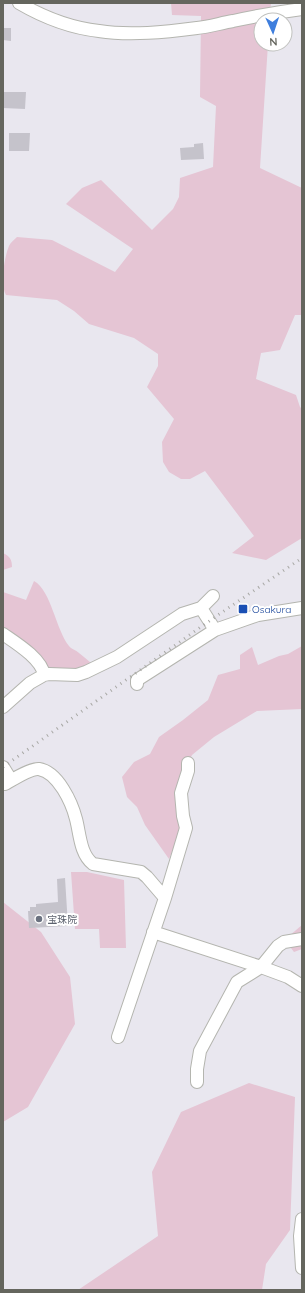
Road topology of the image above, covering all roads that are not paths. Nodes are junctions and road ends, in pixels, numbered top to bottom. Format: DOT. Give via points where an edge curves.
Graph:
graph roads {
  1 [pos="19,3"];
  2 [pos="276,8"];
  3 [pos="302,9"];
  4 [pos="213,596"];
  5 [pos="201,608"];
  6 [pos="302,608"];
  7 [pos="214,630"];
  8 [pos="3,634"];
  9 [pos="44,675"];
  10 [pos="137,684"];
  11 [pos="3,707"];
  12 [pos="188,763"];
  13 [pos="3,767"];
  14 [pos="165,898"];
  15 [pos="153,932"];
  16 [pos="302,939"];
  17 [pos="261,967"];
  18 [pos="302,986"];
  19 [pos="118,1037"];
  20 [pos="197,1082"];
  21 [pos="302,1219"];
  22 [pos="302,1268"];
  1 -- 2 [label="street" via="48,17 78,26 99,31 131,33 198,28"];
  2 -- 3 [label="street"];
  4 -- 5 [label="street"];
  5 -- 7 [label="street"];
  5 -- 9 [label="street" via="182,614 117,657 86,672 77,675"];
  6 -- 7 [label="street" via="258,615"];
  7 -- 10 [label="street" via="137,680"];
  8 -- 9 [label="street" via="38,660"];
  9 -- 11 [label="street"];
  12 -- 14 [label="street" via="181,793 186,828"];
  13 -- 14 [label="street" via="9,781 38,769 53,776 67,794 73,808 87,860 93,864 141,872"];
  14 -- 15 [label="street"];
  15 -- 17 [label="street"];
  15 -- 19 [label="street"];
  16 -- 17 [label="street" via="284,942 278,946"];
  17 -- 18 [label="street"];
  17 -- 20 [label="street" via="237,982 200,1051"];
  21 -- 22 [label="street"];
}
